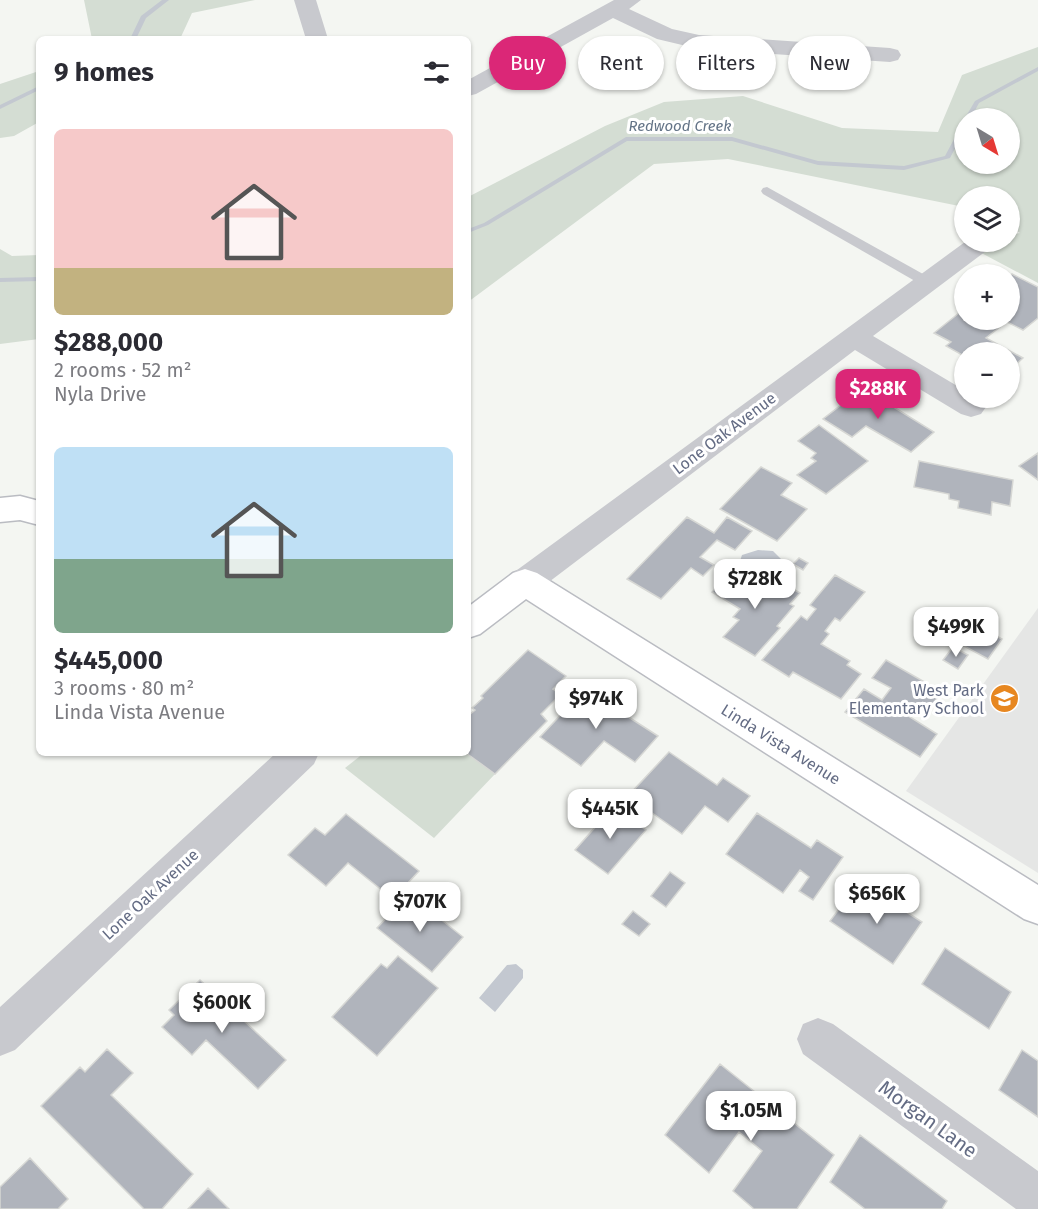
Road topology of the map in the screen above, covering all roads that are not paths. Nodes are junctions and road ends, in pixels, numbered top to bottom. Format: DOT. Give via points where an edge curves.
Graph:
graph roads {
  1 [pos="305,0"];
  2 [pos="622,5"];
  3 [pos="315,36"];
  4 [pos="890,55"];
  5 [pos="471,87"];
  6 [pos="767,191"];
  7 [pos="968,252"];
  8 [pos="927,282"];
  9 [pos="854,337"];
  10 [pos="954,396"];
  11 [pos="0,510"];
  12 [pos="36,512"];
  13 [pos="525,582"];
  14 [pos="471,623"];
  15 [pos="298,756"];
  16 [pos="1038,906"];
  17 [pos="0,1035"];
  18 [pos="818,1039"];
  19 [pos="1038,1198"];
  1 -- 3 [label="street"];
  2 -- 4 [label="street" via="665,34 699,42"];
  2 -- 5 [label="street"];
  6 -- 8 [label="lane"];
  7 -- 8 [label="street, Lone Oak Avenue"];
  8 -- 9 [label="street, Lone Oak Avenue"];
  9 -- 10 [label="street"];
  9 -- 13 [label="street, Lone Oak Avenue"];
  11 -- 12 [label="street" via="20,508"];
  13 -- 14 [label="street, Lone Oak Avenue"];
  13 -- 16 [label="street, Linda Vista Avenue"];
  15 -- 17 [label="street, Lone Oak Avenue"];
  18 -- 19 [label="street, Morgan Lane"];
}
